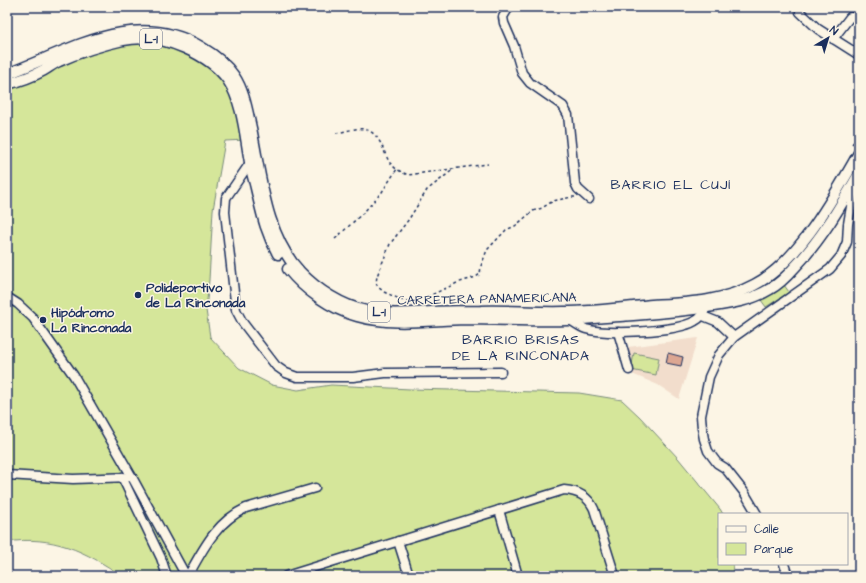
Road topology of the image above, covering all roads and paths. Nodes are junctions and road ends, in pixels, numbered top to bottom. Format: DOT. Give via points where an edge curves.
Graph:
graph roads {
  1 [pos="509,7"];
  2 [pos="800,12"];
  3 [pos="859,16"];
  4 [pos="833,40"];
  5 [pos="859,54"];
  6 [pos="7,74"];
  7 [pos="7,84"];
  8 [pos="336,133"];
  9 [pos="859,141"];
  10 [pos="852,144"];
  11 [pos="859,153"];
  12 [pos="250,163"];
  13 [pos="488,164"];
  14 [pos="397,169"];
  15 [pos="454,169"];
  16 [pos="859,174"];
  17 [pos="859,180"];
  18 [pos="589,199"];
  19 [pos="335,239"];
  20 [pos="7,297"];
  21 [pos="427,297"];
  22 [pos="409,301"];
  23 [pos="704,311"];
  24 [pos="569,320"];
  25 [pos="618,332"];
  26 [pos="734,337"];
  27 [pos="629,370"];
  28 [pos="501,372"];
  29 [pos="7,475"];
  30 [pos="122,477"];
  31 [pos="132,477"];
  32 [pos="315,488"];
  33 [pos="499,510"];
  34 [pos="756,513"];
  35 [pos="398,541"];
  36 [pos="784,565"];
  37 [pos="307,573"];
  38 [pos="167,576"];
  39 [pos="187,576"];
  40 [pos="286,576"];
  41 [pos="408,576"];
  42 [pos="518,576"];
  43 [pos="615,576"];
  44 [pos="788,576"];
  1 -- 18 [label="street" via="503,17 504,23 522,73 530,83 566,110 570,123 575,183"];
  2 -- 4 [label="street"];
  3 -- 4 [label="street" via="850,18"];
  4 -- 5 [label="street"];
  6 -- 11 [label="main road, CARRETERA PANAMERICANA / L-1" via="57,53 104,37 132,31 168,34 202,48 227,68 241,89 273,226 285,252 299,271 317,287 349,306 374,312 565,312 688,302 734,293 755,285 772,273 795,250 820,218"];
  7 -- 12 [label="main road, CARRETERA PANAMERICANA / L-1" via="42,71 58,61 110,43 130,39 152,39 178,45 206,59 234,91"];
  8 -- 14 [label="path" via="367,129 379,140 390,163"];
  9 -- 10 [label="path" via="856,138"];
  12 -- 24 [label="main road, CARRETERA PANAMERICANA / L-1" via="265,226 278,254 311,292 344,312 398,322 464,319"];
  12 -- 28 [label="street" via="226,198 225,212 236,310 276,366 297,377"];
  13 -- 15 [label="path"];
  14 -- 15 [label="path" via="408,175"];
  14 -- 19 [label="path" via="364,212"];
  15 -- 22 [label="path" via="427,190 390,244 377,276 376,283 384,292"];
  16 -- 23 [label="main road, CARRETERA PANAMERICANA / L-1" via="828,227 802,260 778,284 747,299"];
  17 -- 26 [label="street" via="853,195 847,242 841,256 830,269"];
  18 -- 21 [label="path" via="572,197 553,201 533,211 506,230 487,250 480,274"];
  20 -- 31 [label="street" via="33,318 74,376"];
  23 -- 24 [label="main road, CARRETERA PANAMERICANA / L-1"];
  23 -- 25 [label="street" via="695,322 674,329"];
  23 -- 26 [label="street"];
  24 -- 25 [label="street" via="586,329"];
  25 -- 27 [label="street"];
  26 -- 34 [label="street" via="719,355 709,377 702,428 708,451 744,492"];
  29 -- 30 [label="street" via="73,479"];
  30 -- 31 [label="street"];
  30 -- 38 [label="street"];
  31 -- 39 [label="street"];
  32 -- 39 [label="street" via="237,512 214,533"];
  33 -- 35 [label="street"];
  33 -- 42 [label="street"];
  33 -- 43 [label="street" via="564,490 574,490 582,494 591,502 594,509"];
  35 -- 37 [label="street"];
  35 -- 41 [label="street"];
  36 -- 44 [label="street"];
  37 -- 40 [label="street"];
}
